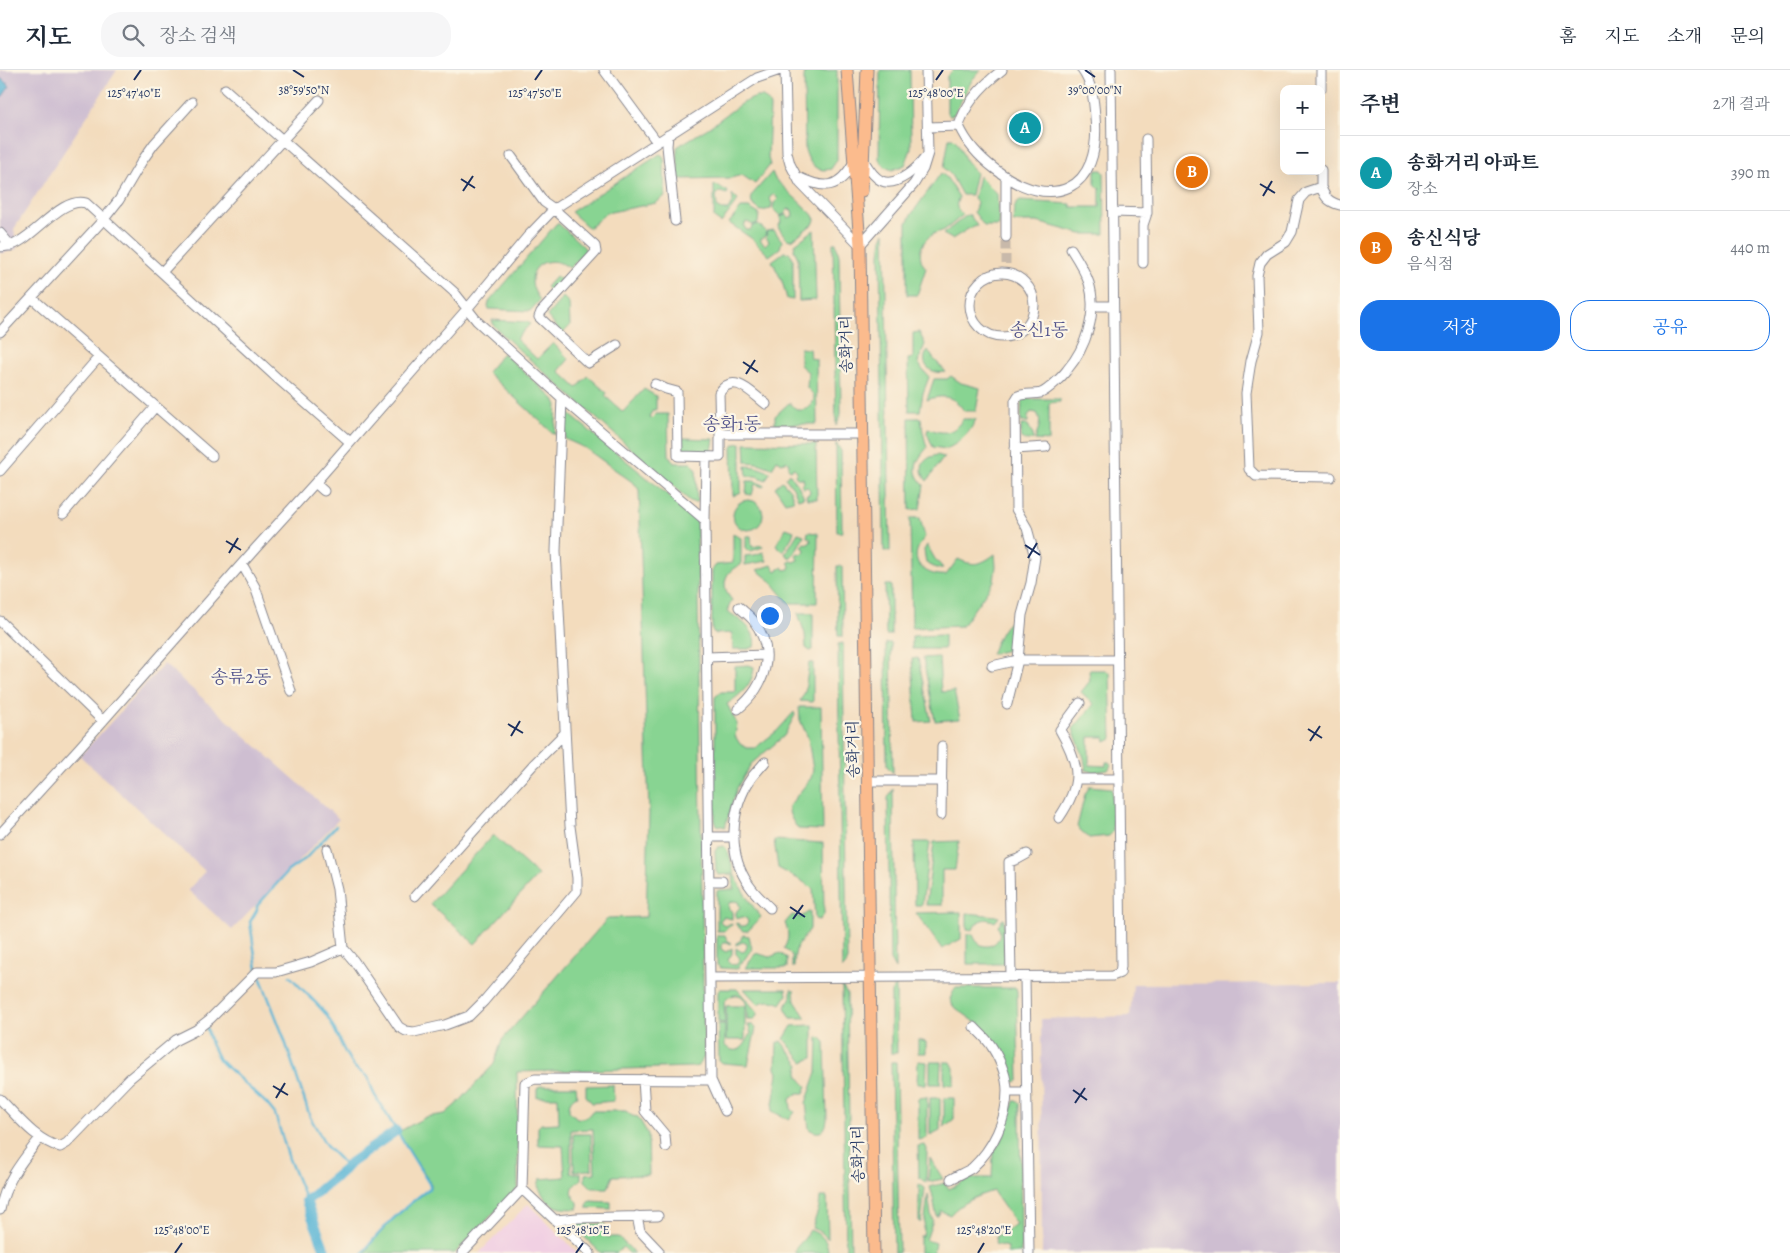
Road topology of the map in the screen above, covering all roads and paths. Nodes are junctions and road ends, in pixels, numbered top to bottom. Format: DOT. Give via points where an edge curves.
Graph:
graph roads {
  1 [pos="604,70"];
  2 [pos="780,70"];
  3 [pos="785,70"];
  4 [pos="926,70"];
  5 [pos="1002,70"];
  6 [pos="1082,70"];
  7 [pos="1111,70"];
  8 [pos="1321,70"];
  9 [pos="867,72"];
  10 [pos="847,73"];
  11 [pos="757,74"];
  12 [pos="1321,85"];
  13 [pos="225,89"];
  14 [pos="319,100"];
  15 [pos="192,102"];
  16 [pos="1096,124"];
  17 [pos="959,126"];
  18 [pos="1112,126"];
  19 [pos="928,127"];
  20 [pos="668,135"];
  21 [pos="1146,139"];
  22 [pos="282,140"];
  23 [pos="657,142"];
  24 [pos="928,153"];
  25 [pos="511,156"];
  26 [pos="859,161"];
  27 [pos="1321,175"];
  28 [pos="796,176"];
  29 [pos="1006,177"];
  30 [pos="1321,187"];
  31 [pos="1340,206"];
  32 [pos="554,209"];
  33 [pos="1113,212"];
  34 [pos="1147,213"];
  35 [pos="104,219"];
  36 [pos="674,221"];
  37 [pos="0,233"];
  38 [pos="1006,237"];
  39 [pos="860,245"];
  40 [pos="11,246"];
  41 [pos="0,247"];
  42 [pos="1071,249"];
  43 [pos="1143,263"];
  44 [pos="1006,269"];
  45 [pos="162,272"];
  46 [pos="32,298"];
  47 [pos="1092,306"];
  48 [pos="1112,306"];
  49 [pos="467,309"];
  50 [pos="0,332"];
  51 [pos="617,345"];
  52 [pos="99,357"];
  53 [pos="655,384"];
  54 [pos="562,398"];
  55 [pos="766,404"];
  56 [pos="156,407"];
  57 [pos="720,434"];
  58 [pos="863,434"];
  59 [pos="350,442"];
  60 [pos="1046,447"];
  61 [pos="1015,449"];
  62 [pos="212,456"];
  63 [pos="706,457"];
  64 [pos="0,471"];
  65 [pos="1331,477"];
  66 [pos="315,483"];
  67 [pos="324,491"];
  68 [pos="63,514"];
  69 [pos="705,520"];
  70 [pos="242,564"];
  71 [pos="738,607"];
  72 [pos="0,621"];
  73 [pos="766,655"];
  74 [pos="707,657"];
  75 [pos="1018,660"];
  76 [pos="1117,660"];
  77 [pos="992,666"];
  78 [pos="291,691"];
  79 [pos="1080,703"];
  80 [pos="1007,704"];
  81 [pos="738,709"];
  82 [pos="103,721"];
  83 [pos="565,733"];
  84 [pos="942,746"];
  85 [pos="765,762"];
  86 [pos="1119,778"];
  87 [pos="1076,779"];
  88 [pos="868,781"];
  89 [pos="942,781"];
  90 [pos="941,815"];
  91 [pos="1059,818"];
  92 [pos="0,834"];
  93 [pos="709,837"];
  94 [pos="733,837"];
  95 [pos="327,849"];
  96 [pos="1027,854"];
  97 [pos="709,881"];
  98 [pos="722,881"];
  99 [pos="415,896"];
  100 [pos="770,908"];
  101 [pos="343,948"];
  102 [pos="1025,976"];
  103 [pos="871,977"];
  104 [pos="1011,977"];
  105 [pos="710,978"];
  106 [pos="974,1027"];
  107 [pos="643,1079"];
  108 [pos="711,1080"];
  109 [pos="1007,1092"];
  110 [pos="1026,1092"];
  111 [pos="0,1100"];
  112 [pos="725,1110"];
  113 [pos="40,1138"];
  114 [pos="666,1147"];
  115 [pos="951,1179"];
  116 [pos="522,1190"];
  117 [pos="0,1210"];
  118 [pos="637,1216"];
  119 [pos="658,1216"];
  120 [pos="556,1220"];
  121 [pos="659,1252"];
  122 [pos="462,1253"];
  123 [pos="590,1253"];
  124 [pos="874,1253"];
  125 [pos="1029,1253"];
  1 -- 23 [label="street"];
  2 -- 11 [label="street"];
  3 -- 28 [label="street" via="787,153"];
  4 -- 19 [label="street"];
  5 -- 17 [label="street" via="975,96 963,113"];
  6 -- 16 [label="street" via="1090,83"];
  7 -- 18 [label="street"];
  8 -- 12 [label="street"];
  9 -- 26 [label="main road, 송화거리"];
  10 -- 26 [label="main road, 송화거리"];
  11 -- 20 [label="street"];
  13 -- 22 [label="street"];
  14 -- 22 [label="street"];
  15 -- 35 [label="street" via="154,144"];
  16 -- 18 [label="street"];
  16 -- 29 [label="street" via="1092,161 1075,185 1048,192 1030,189"];
  17 -- 19 [label="street"];
  17 -- 29 [label="street" via="964,138 981,158"];
  18 -- 33 [label="street"];
  19 -- 24 [label="street"];
  20 -- 23 [label="street"];
  20 -- 36 [label="street"];
  21 -- 34 [label="street"];
  22 -- 45 [label="street"];
  22 -- 49 [label="street" via="454,292"];
  23 -- 32 [label="street"];
  24 -- 26 [label="street" via="919,166 897,182 887,183 878,179"];
  24 -- 39 [label="street" via="914,184"];
  25 -- 32 [label="street" via="544,202"];
  26 -- 28 [label="street" via="833,185 810,183"];
  26 -- 39 [label="main road, 송화거리"];
  27 -- 30 [label="street"];
  28 -- 39 [label="street"];
  29 -- 38 [label="street"];
  30 -- 31 [label="street" via="1325,198"];
  30 -- 65 [label="street" via="1306,192 1299,200 1292,232 1286,242 1267,254 1260,263 1257,276 1259,332 1246,393 1249,469 1253,474"];
  32 -- 49 [label="street"];
  32 -- 51 [label="street" via="595,246 596,252 540,312 539,317 588,363"];
  33 -- 34 [label="street"];
  33 -- 48 [label="street"];
  34 -- 43 [label="street" via="1143,224"];
  35 -- 40 [label="street" via="80,201 53,215"];
  35 -- 45 [label="street"];
  35 -- 46 [label="street"];
  37 -- 40 [label="street"];
  39 -- 58 [label="main road, 송화거리"];
  40 -- 41 [label="street"];
  42 -- 47 [label="street" via="1090,285"];
  44 -- 44 [label="street" via="981,282 971,298 971,312 977,324 987,332 1006,337 1028,324 1034,312 1028,286"];
  45 -- 59 [label="street"];
  46 -- 50 [label="street"];
  46 -- 52 [label="street"];
  47 -- 48 [label="street"];
  47 -- 61 [label="street" via="1085,342 1076,360 1062,377 1042,392 1018,396 1015,401"];
  48 -- 76 [label="street"];
  49 -- 54 [label="street"];
  49 -- 59 [label="street"];
  52 -- 56 [label="street"];
  52 -- 64 [label="street"];
  53 -- 63 [label="street" via="677,392 678,456"];
  54 -- 69 [label="street"];
  54 -- 83 [label="street" via="556,551"];
  55 -- 57 [label="street" via="739,384 730,383 719,393"];
  56 -- 62 [label="street"];
  56 -- 68 [label="street"];
  57 -- 58 [label="street"];
  57 -- 63 [label="street" via="720,457"];
  58 -- 88 [label="main road, 송화거리"];
  59 -- 66 [label="street"];
  60 -- 61 [label="street"];
  61 -- 75 [label="street" via="1016,509 1027,528 1035,557 1022,615"];
  63 -- 69 [label="street"];
  66 -- 67 [label="street"];
  66 -- 70 [label="street"];
  69 -- 74 [label="street"];
  70 -- 78 [label="street" via="255,586"];
  70 -- 82 [label="street"];
  71 -- 73 [label="street" via="753,620 763,638"];
  72 -- 82 [label="street"];
  73 -- 74 [label="street"];
  73 -- 81 [label="street" via="766,669 754,695"];
  74 -- 93 [label="street"];
  75 -- 76 [label="street"];
  75 -- 77 [label="street"];
  75 -- 80 [label="street"];
  76 -- 86 [label="street"];
  79 -- 87 [label="street" via="1060,730 1076,765"];
  82 -- 92 [label="street"];
  83 -- 99 [label="street"];
  83 -- 101 [label="street" via="577,891 469,1016 445,1025 406,1031 399,1027"];
  84 -- 89 [label="street"];
  85 -- 94 [label="street" via="742,794"];
  86 -- 87 [label="street"];
  86 -- 102 [label="street" via="1120,973 1112,976"];
  87 -- 91 [label="street" via="1074,792"];
  88 -- 89 [label="street"];
  88 -- 103 [label="main road, 송화거리"];
  89 -- 90 [label="street"];
  93 -- 94 [label="street"];
  93 -- 97 [label="street"];
  94 -- 100 [label="street" via="738,863 749,885"];
  95 -- 101 [label="street" via="336,889"];
  96 -- 104 [label="street" via="1009,862"];
  97 -- 98 [label="street"];
  97 -- 105 [label="street"];
  101 -- 113 [label="street" via="276,972 258,972 210,1019 176,1040 129,1079 66,1143 60,1146"];
  102 -- 104 [label="street"];
  102 -- 110 [label="street"];
  103 -- 104 [label="street"];
  103 -- 105 [label="street"];
  103 -- 124 [label="main road, 송화거리"];
  105 -- 108 [label="street"];
  106 -- 109 [label="street" via="992,1046 1003,1070"];
  107 -- 108 [label="street"];
  107 -- 114 [label="street" via="645,1111 665,1134"];
  107 -- 116 [label="street" via="535,1079 526,1083"];
  108 -- 112 [label="street"];
  109 -- 110 [label="street"];
  109 -- 115 [label="street" via="1000,1128 989,1149 971,1168"];
  110 -- 125 [label="street"];
  111 -- 113 [label="street"];
  113 -- 117 [label="street" via="9,1180"];
  116 -- 120 [label="street"];
  116 -- 122 [label="street"];
  118 -- 119 [label="street"];
  118 -- 120 [label="street"];
  118 -- 121 [label="street" via="640,1231"];
  120 -- 123 [label="street"];
}
